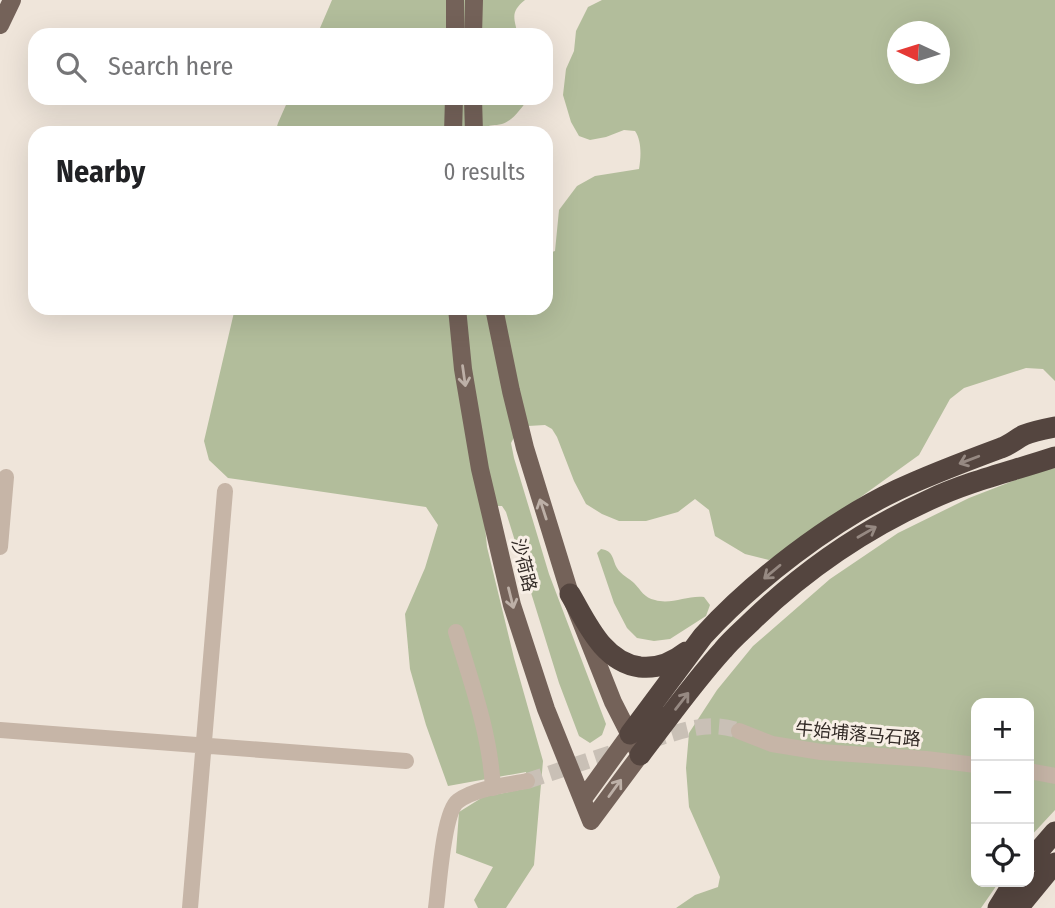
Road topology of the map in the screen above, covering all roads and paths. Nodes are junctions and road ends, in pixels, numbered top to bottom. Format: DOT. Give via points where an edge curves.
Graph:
graph roads {
  1 [pos="12,0"];
  2 [pos="455,0"];
  3 [pos="474,0"];
  4 [pos="0,25"];
  5 [pos="455,28"];
  6 [pos="473,28"];
  7 [pos="454,105"];
  8 [pos="473,105"];
  9 [pos="453,126"];
  10 [pos="474,126"];
  11 [pos="458,315"];
  12 [pos="495,315"];
  13 [pos="1055,426"];
  14 [pos="1055,438"];
  15 [pos="1009,445"];
  16 [pos="1048,461"];
  17 [pos="6,477"];
  18 [pos="225,491"];
  19 [pos="0,547"];
  20 [pos="570,594"];
  21 [pos="708,631"];
  22 [pos="456,632"];
  23 [pos="0,730"];
  24 [pos="739,731"];
  25 [pos="630,734"];
  26 [pos="204,745"];
  27 [pos="640,754"];
  28 [pos="407,761"];
  29 [pos="971,764"];
  30 [pos="1034,772"];
  31 [pos="1055,776"];
  32 [pos="527,781"];
  33 [pos="493,789"];
  34 [pos="583,799"];
  35 [pos="1055,832"];
  36 [pos="1034,855"];
  37 [pos="1055,863"];
  38 [pos="1011,887"];
  39 [pos="190,908"];
  40 [pos="436,908"];
  41 [pos="998,908"];
  42 [pos="1018,908"];
  1 -- 4 [label="main road"];
  2 -- 5 [label="main road"];
  3 -- 6 [label="main road"];
  7 -- 9 [label="main road"];
  8 -- 10 [label="main road"];
  11 -- 34 [label="main road, 沙荷路, one-way" via="475,442 512,605 546,709"];
  20 -- 12 [label="main road, 沙荷路, one-way" via="524,448"];
  13 -- 15 [label="highway" via="1024,435"];
  14 -- 15 [label="highway"];
  15 -- 21 [label="highway, one-way" via="908,485 860,510 793,555"];
  27 -- 16 [label="highway, one-way" via="725,648 822,560 929,499"];
  17 -- 19 [label="street"];
  18 -- 26 [label="street"];
  20 -- 21 [label="highway" via="604,633 630,650 652,653"];
  20 -- 25 [label="main road, 沙荷路"];
  21 -- 25 [label="highway"];
  22 -- 33 [label="street" via="479,706"];
  23 -- 26 [label="street"];
  24 -- 29 [label="street, 牛始埔落马石路" via="784,747"];
  25 -- 27 [label="main road, 沙荷路"];
  25 -- 34 [label="main road"];
  26 -- 28 [label="street"];
  26 -- 39 [label="street"];
  34 -- 27 [label="main road, 沙荷路, one-way" via="591,821"];
  30 -- 31 [label="street"];
  32 -- 33 [label="street"];
  33 -- 40 [label="street" via="468,796 453,807"];
  35 -- 36 [label="highway"];
  37 -- 42 [label="highway"];
  38 -- 41 [label="highway"];
}
